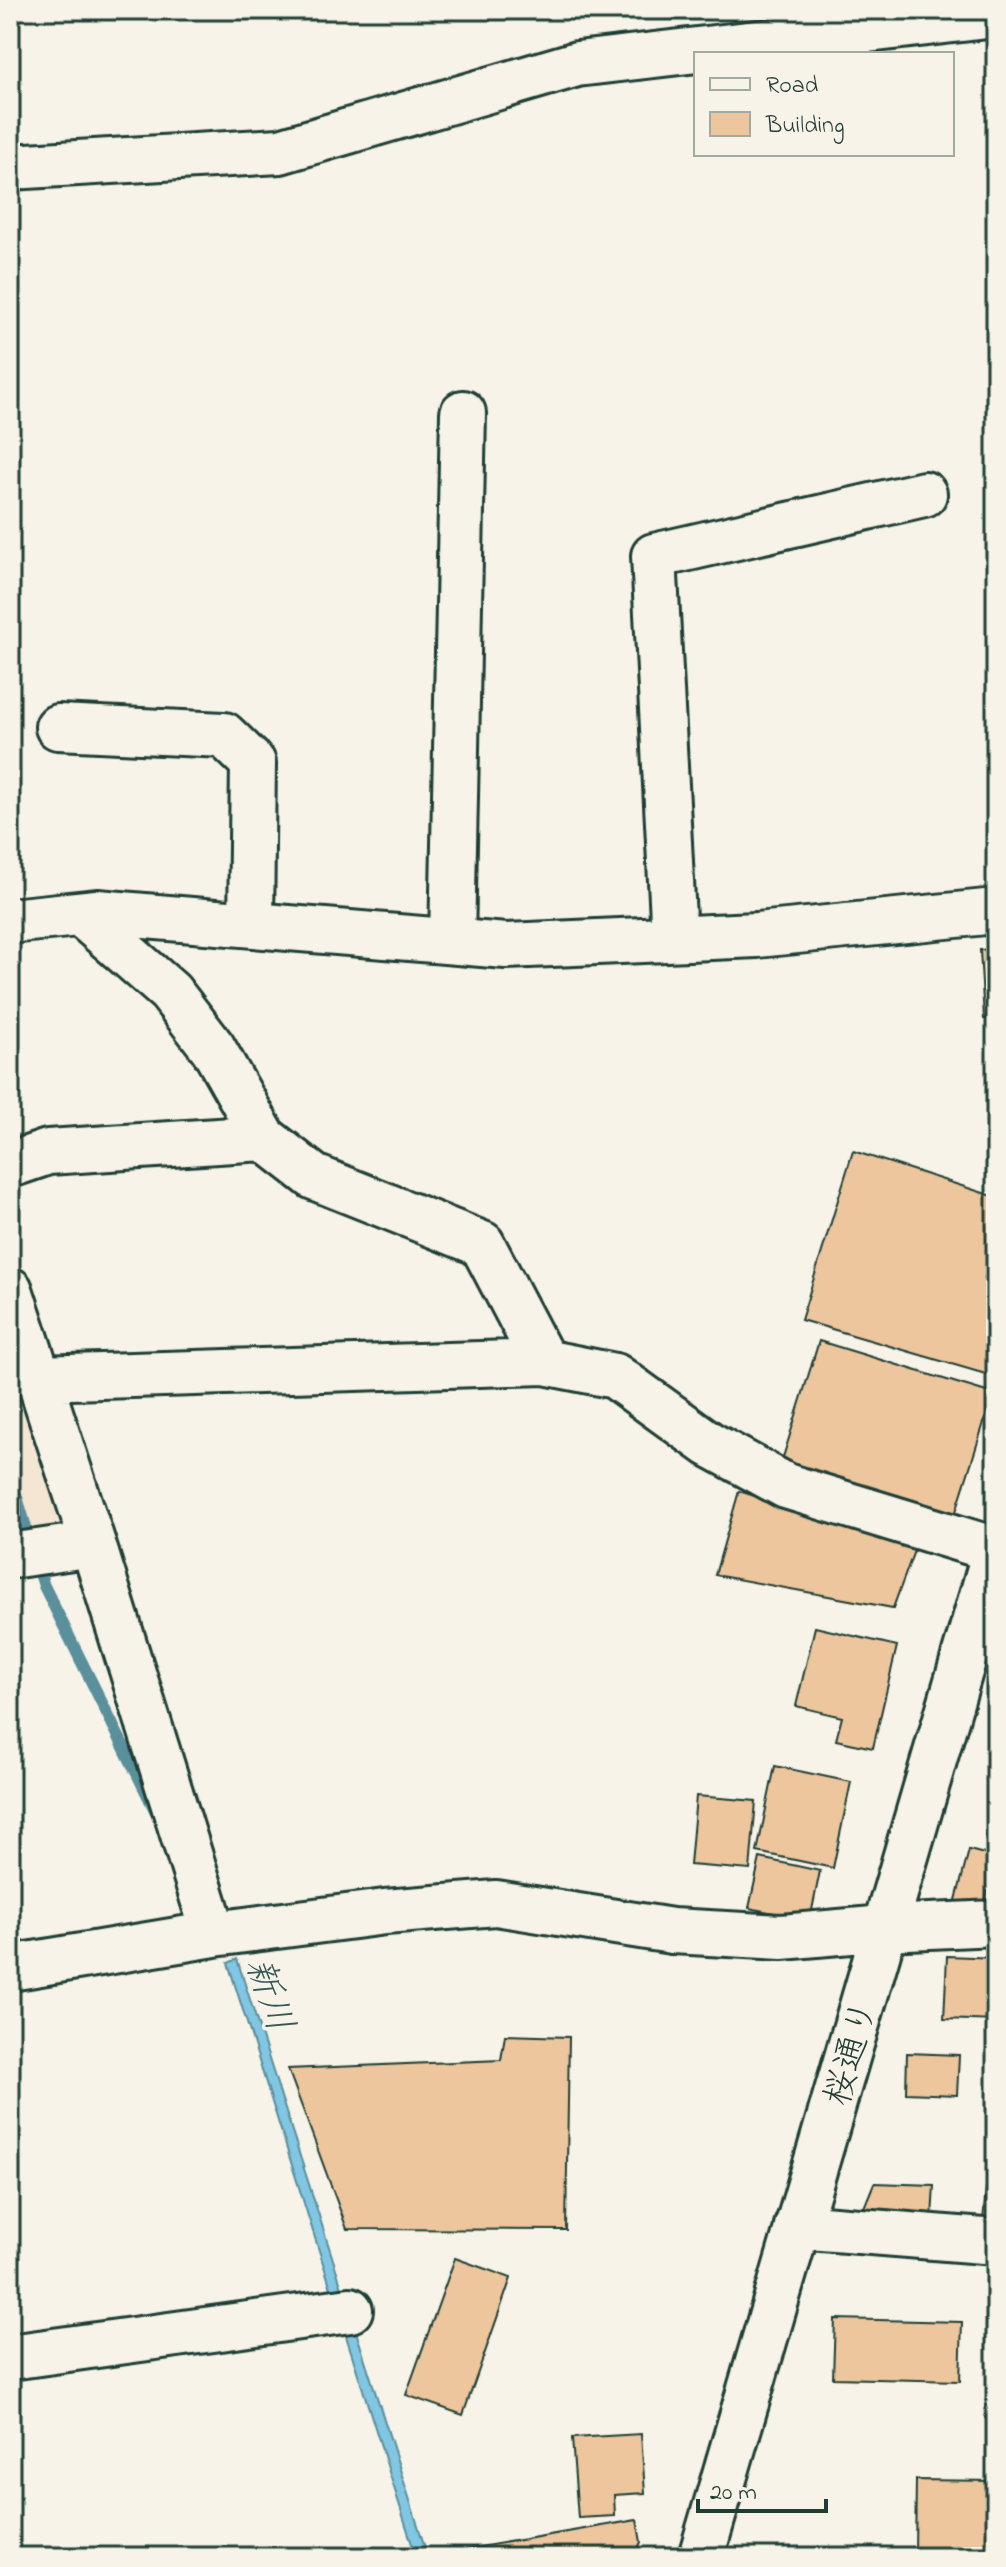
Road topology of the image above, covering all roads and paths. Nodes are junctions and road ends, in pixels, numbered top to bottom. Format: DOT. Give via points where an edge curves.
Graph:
graph roads {
  1 [pos="996,15"];
  2 [pos="10,167"];
  3 [pos="463,413"];
  4 [pos="924,494"];
  5 [pos="58,727"];
  6 [pos="996,911"];
  7 [pos="81,914"];
  8 [pos="10,921"];
  9 [pos="251,924"];
  10 [pos="674,938"];
  11 [pos="452,941"];
  12 [pos="264,1138"];
  13 [pos="10,1165"];
  14 [pos="10,1290"];
  15 [pos="544,1362"];
  16 [pos="39,1378"];
  17 [pos="93,1544"];
  18 [pos="996,1550"];
  19 [pos="10,1556"];
  20 [pos="996,1923"];
  21 [pos="885,1928"];
  22 [pos="214,1934"];
  23 [pos="10,1968"];
  24 [pos="797,2226"];
  25 [pos="996,2242"];
  26 [pos="350,2310"];
  27 [pos="10,2357"];
  28 [pos="701,2557"];
  1 -- 2 [label="main road" via="577,64 280,151"];
  3 -- 11 [label="main road"];
  4 -- 10 [label="main road" via="654,556"];
  5 -- 9 [label="main road" via="224,735 253,763"];
  6 -- 10 [label="main road"];
  7 -- 8 [label="main road"];
  7 -- 9 [label="main road"];
  7 -- 12 [label="main road" via="170,992 213,1048"];
  9 -- 11 [label="main road"];
  10 -- 11 [label="main road" via="506,946"];
  12 -- 13 [label="main road" via="48,1152"];
  12 -- 15 [label="main road" via="314,1177 482,1244"];
  14 -- 16 [label="main road"];
  15 -- 16 [label="main road"];
  15 -- 18 [label="main road" via="615,1376 709,1444 786,1486"];
  16 -- 17 [label="main road"];
  17 -- 19 [label="main road"];
  17 -- 22 [label="main road"];
  18 -- 21 [label="main road, 桜通り"];
  20 -- 21 [label="main road"];
  21 -- 22 [label="main road" via="782,1937 672,1931 496,1903"];
  21 -- 24 [label="main road, 桜通り"];
  22 -- 23 [label="main road"];
  24 -- 25 [label="main road"];
  24 -- 28 [label="main road, 桜通り"];
  26 -- 27 [label="main road"];
}
